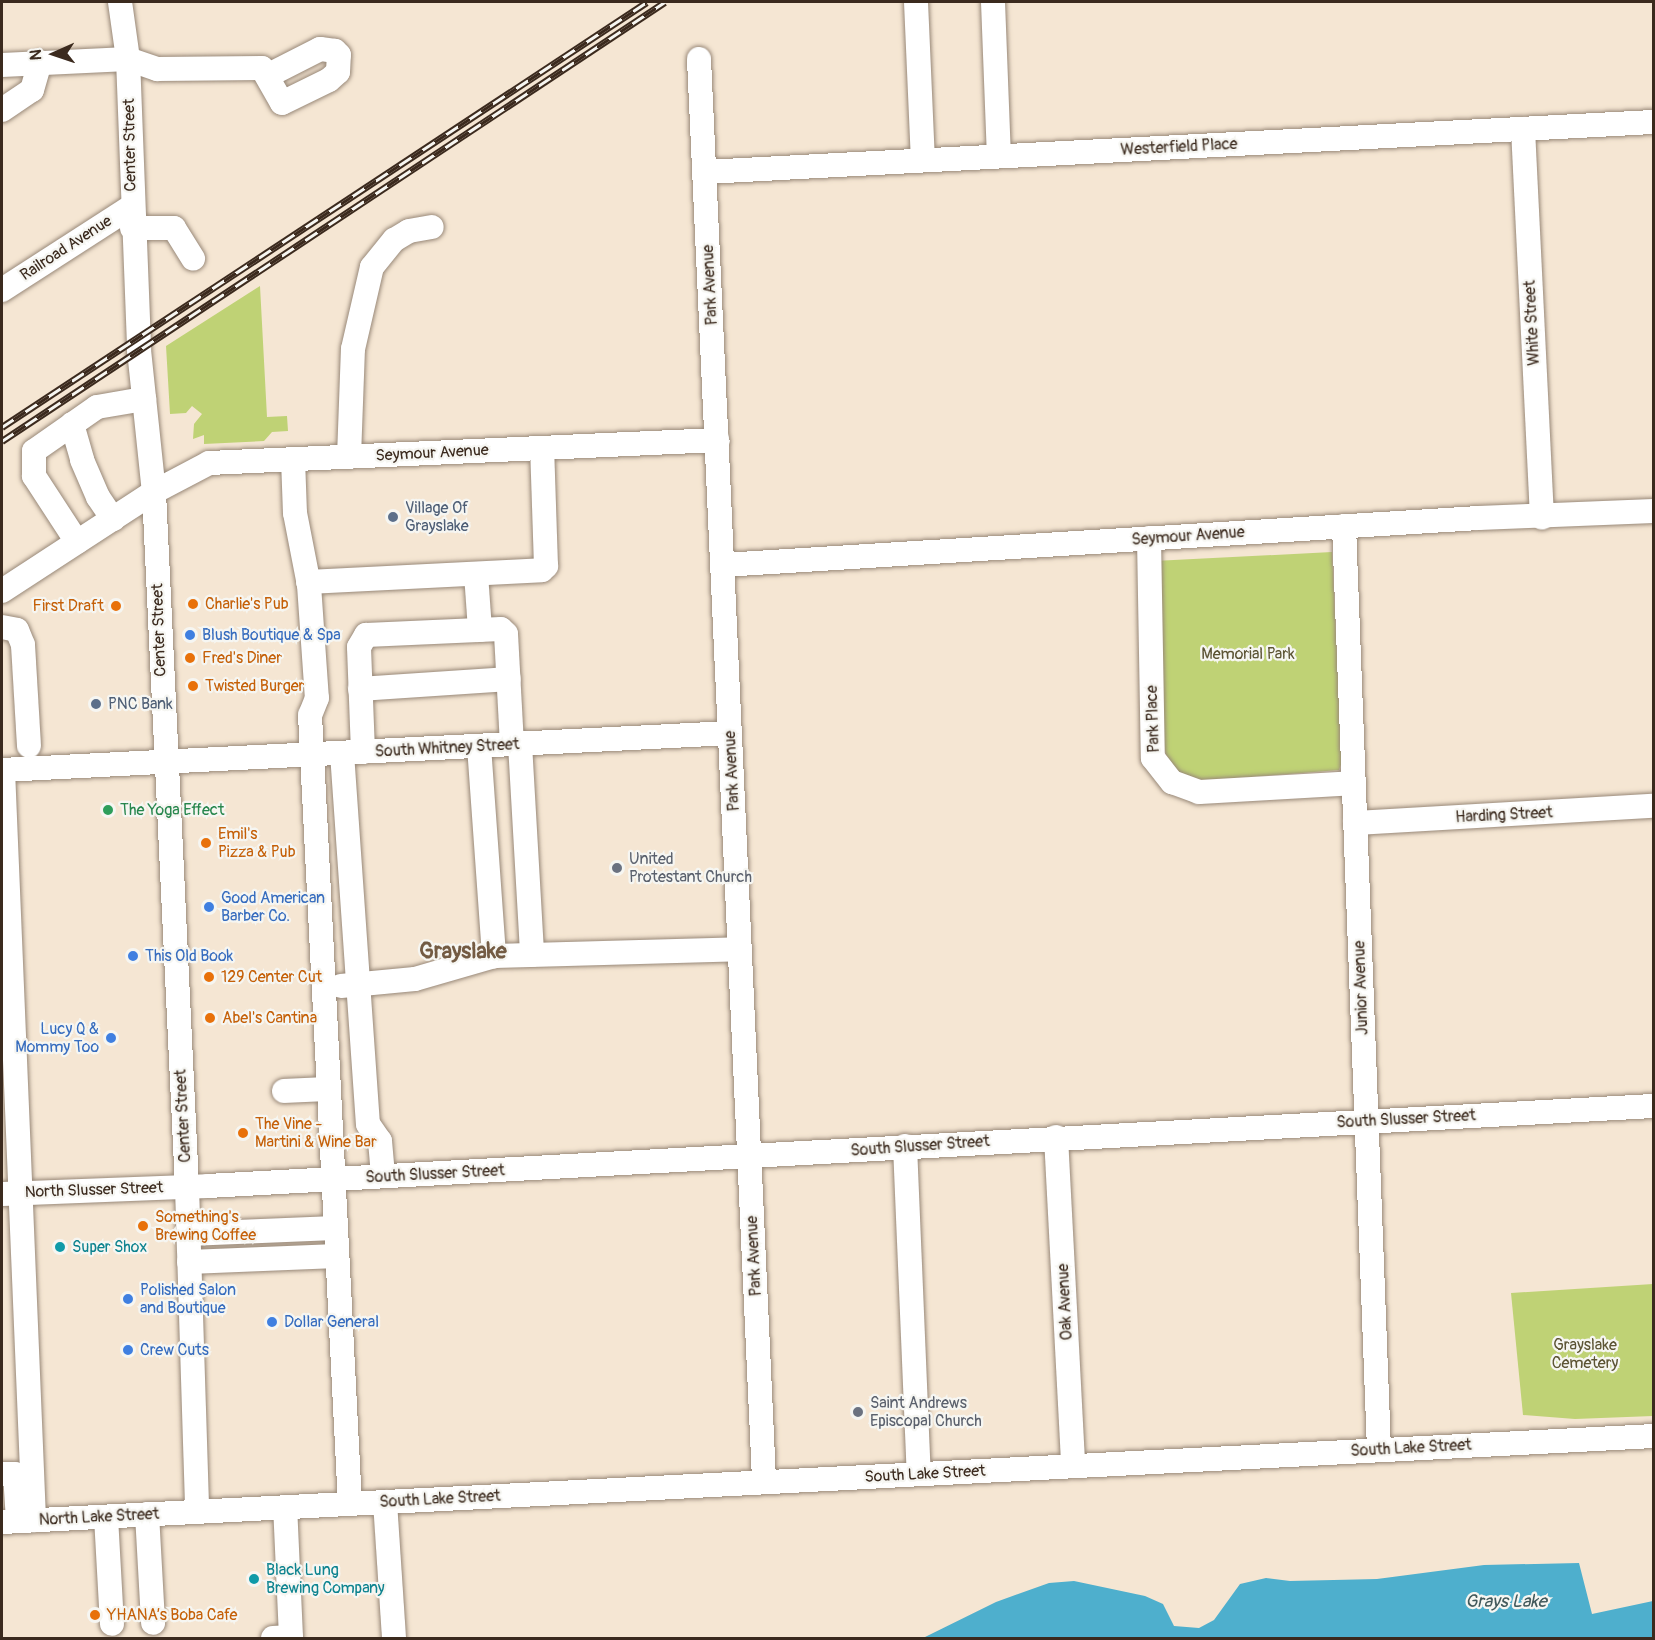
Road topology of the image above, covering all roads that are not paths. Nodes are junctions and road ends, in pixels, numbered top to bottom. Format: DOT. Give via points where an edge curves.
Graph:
graph roads {
  1 [pos="120,2"];
  2 [pos="916,2"];
  3 [pos="993,2"];
  4 [pos="128,59"];
  5 [pos="699,59"];
  6 [pos="40,62"];
  7 [pos="2,64"];
  8 [pos="267,76"];
  9 [pos="2,110"];
  10 [pos="1653,122"];
  11 [pos="1523,129"];
  12 [pos="999,156"];
  13 [pos="924,160"];
  14 [pos="705,172"];
  15 [pos="132,217"];
  16 [pos="432,227"];
  17 [pos="194,259"];
  18 [pos="2,290"];
  19 [pos="144,399"];
  20 [pos="72,424"];
  21 [pos="717,440"];
  22 [pos="542,448"];
  23 [pos="349,457"];
  24 [pos="293,459"];
  25 [pos="154,492"];
  26 [pos="1653,512"];
  27 [pos="1542,518"];
  28 [pos="112,519"];
  29 [pos="1344,526"];
  30 [pos="1149,538"];
  31 [pos="77,542"];
  32 [pos="723,565"];
  33 [pos="476,574"];
  34 [pos="308,582"];
  35 [pos="2,591"];
  36 [pos="2,628"];
  37 [pos="480,630"];
  38 [pos="2,635"];
  39 [pos="509,680"];
  40 [pos="360,689"];
  41 [pos="730,733"];
  42 [pos="516,744"];
  43 [pos="480,746"];
  44 [pos="352,752"];
  45 [pos="314,754"];
  46 [pos="164,762"];
  47 [pos="2,770"];
  48 [pos="1353,783"];
  49 [pos="1653,806"];
  50 [pos="1355,823"];
  51 [pos="4,857"];
  52 [pos="6,928"];
  53 [pos="740,949"];
  54 [pos="531,955"];
  55 [pos="494,956"];
  56 [pos="358,984"];
  57 [pos="322,987"];
  58 [pos="326,1089"];
  59 [pos="284,1091"];
  60 [pos="10,1096"];
  61 [pos="1653,1106"];
  62 [pos="1366,1121"];
  63 [pos="1056,1137"];
  64 [pos="905,1146"];
  65 [pos="749,1156"];
  66 [pos="383,1176"];
  67 [pos="333,1179"];
  68 [pos="187,1187"];
  69 [pos="13,1193"];
  70 [pos="335,1228"];
  71 [pos="188,1233"];
  72 [pos="337,1256"];
  73 [pos="189,1262"];
  74 [pos="1653,1436"];
  75 [pos="1380,1450"];
  76 [pos="1073,1466"];
  77 [pos="2,1474"];
  78 [pos="919,1474"];
  79 [pos="764,1482"];
  80 [pos="385,1502"];
  81 [pos="350,1504"];
  82 [pos="285,1507"];
  83 [pos="197,1512"];
  84 [pos="147,1514"];
  85 [pos="106,1517"];
  86 [pos="18,1521"];
  87 [pos="153,1623"];
  88 [pos="112,1624"];
  89 [pos="273,1638"];
  90 [pos="394,1638"];
  1 -- 4 [label="street, Center Street"];
  2 -- 13 [label="street"];
  3 -- 12 [label="street"];
  4 -- 6 [label="street"];
  4 -- 8 [label="street" via="157,69 262,69"];
  4 -- 15 [label="street, Center Street"];
  5 -- 14 [label="street, Park Avenue"];
  6 -- 7 [label="street"];
  6 -- 9 [label="street" via="32,90"];
  10 -- 11 [label="street, Westerfield Place"];
  11 -- 12 [label="street, Westerfield Place"];
  11 -- 27 [label="street, White Street"];
  12 -- 13 [label="street, Westerfield Place"];
  13 -- 14 [label="street, Westerfield Place"];
  14 -- 21 [label="street, Park Avenue"];
  15 -- 17 [label="street" via="174,228"];
  15 -- 18 [label="street, Railroad Avenue"];
  15 -- 19 [label="street, Center Street"];
  16 -- 23 [label="street" via="409,231 394,240 372,267 353,349"];
  19 -- 20 [label="street" via="97,407"];
  19 -- 25 [label="street, Center Street"];
  20 -- 28 [label="street" via="82,460"];
  20 -- 31 [label="street" via="34,451 32,460 34,476"];
  21 -- 22 [label="street, Seymour Avenue"];
  21 -- 32 [label="street, Park Avenue"];
  22 -- 23 [label="street, Seymour Avenue"];
  22 -- 33 [label="street" via="546,566 542,570"];
  23 -- 24 [label="street, Seymour Avenue"];
  24 -- 25 [label="street, Seymour Avenue" via="209,463"];
  24 -- 34 [label="street" via="295,513"];
  25 -- 28 [label="street, Seymour Avenue"];
  25 -- 46 [label="street, Center Street"];
  26 -- 27 [label="street, Seymour Avenue"];
  27 -- 29 [label="street, Seymour Avenue"];
  28 -- 31 [label="street, Seymour Avenue"];
  29 -- 30 [label="street, Seymour Avenue"];
  29 -- 48 [label="street, Junior Avenue"];
  30 -- 32 [label="street, Seymour Avenue"];
  30 -- 48 [label="street, Park Place" via="1153,758 1172,782 1199,792"];
  31 -- 35 [label="street, Seymour Avenue"];
  32 -- 41 [label="street, Park Avenue"];
  33 -- 34 [label="street"];
  33 -- 37 [label="street"];
  34 -- 45 [label="street" via="318,698 310,715"];
  36 -- 38 [label="street" via="17,630 23,645 21,747 6,640"];
  37 -- 39 [label="street" via="501,629 506,634"];
  37 -- 40 [label="street" via="366,635 359,646"];
  39 -- 40 [label="street"];
  39 -- 42 [label="street"];
  40 -- 44 [label="street"];
  41 -- 42 [label="street, South Whitney Street"];
  41 -- 53 [label="street, Park Avenue"];
  42 -- 43 [label="street, South Whitney Street"];
  42 -- 54 [label="street"];
  43 -- 44 [label="street, South Whitney Street"];
  43 -- 55 [label="street"];
  44 -- 45 [label="street, South Whitney Street"];
  44 -- 56 [label="street"];
  45 -- 46 [label="street, South Whitney Street"];
  45 -- 57 [label="street"];
  46 -- 47 [label="street, South Whitney Street"];
  46 -- 68 [label="street, Center Street"];
  47 -- 51 [label="street"];
  48 -- 50 [label="street, Junior Avenue"];
  49 -- 50 [label="street, Harding Street"];
  50 -- 62 [label="street, Junior Avenue"];
  51 -- 52 [label="street"];
  52 -- 60 [label="street"];
  53 -- 54 [label="street"];
  53 -- 65 [label="street, Park Avenue"];
  54 -- 55 [label="street"];
  55 -- 56 [label="street" via="415,979"];
  56 -- 57 [label="street"];
  56 -- 66 [label="street" via="368,1124 380,1141"];
  57 -- 58 [label="street"];
  58 -- 59 [label="street"];
  58 -- 67 [label="street"];
  60 -- 69 [label="street"];
  61 -- 62 [label="street, South Slusser Street"];
  62 -- 63 [label="street, South Slusser Street"];
  62 -- 75 [label="street, Junior Avenue"];
  63 -- 64 [label="street, South Slusser Street"];
  63 -- 76 [label="street, Oak Avenue"];
  64 -- 65 [label="street, South Slusser Street"];
  64 -- 78 [label="street"];
  65 -- 66 [label="street, South Slusser Street"];
  65 -- 79 [label="street, Park Avenue"];
  66 -- 67 [label="street, South Slusser Street"];
  67 -- 68 [label="street, South Slusser Street"];
  67 -- 70 [label="street"];
  68 -- 69 [label="street, North Slusser Street"];
  68 -- 71 [label="street, Center Street"];
  69 -- 86 [label="street"];
  70 -- 71 [label="street"];
  70 -- 72 [label="street"];
  71 -- 73 [label="street, Center Street"];
  72 -- 73 [label="street"];
  72 -- 81 [label="street"];
  73 -- 83 [label="street, Center Street"];
  74 -- 75 [label="street, South Lake Street"];
  75 -- 76 [label="street, South Lake Street"];
  76 -- 78 [label="street, South Lake Street"];
  77 -- 86 [label="street" via="15,1474"];
  78 -- 79 [label="street, South Lake Street"];
  79 -- 80 [label="street, South Lake Street"];
  80 -- 81 [label="street, South Lake Street"];
  80 -- 90 [label="street"];
  81 -- 82 [label="street, South Lake Street"];
  82 -- 83 [label="street, South Lake Street"];
  82 -- 89 [label="street" via="291,1637"];
  83 -- 84 [label="street, North Lake Street"];
  84 -- 85 [label="street, North Lake Street"];
  84 -- 87 [label="street"];
  85 -- 86 [label="street, North Lake Street"];
  85 -- 88 [label="street"];
}
